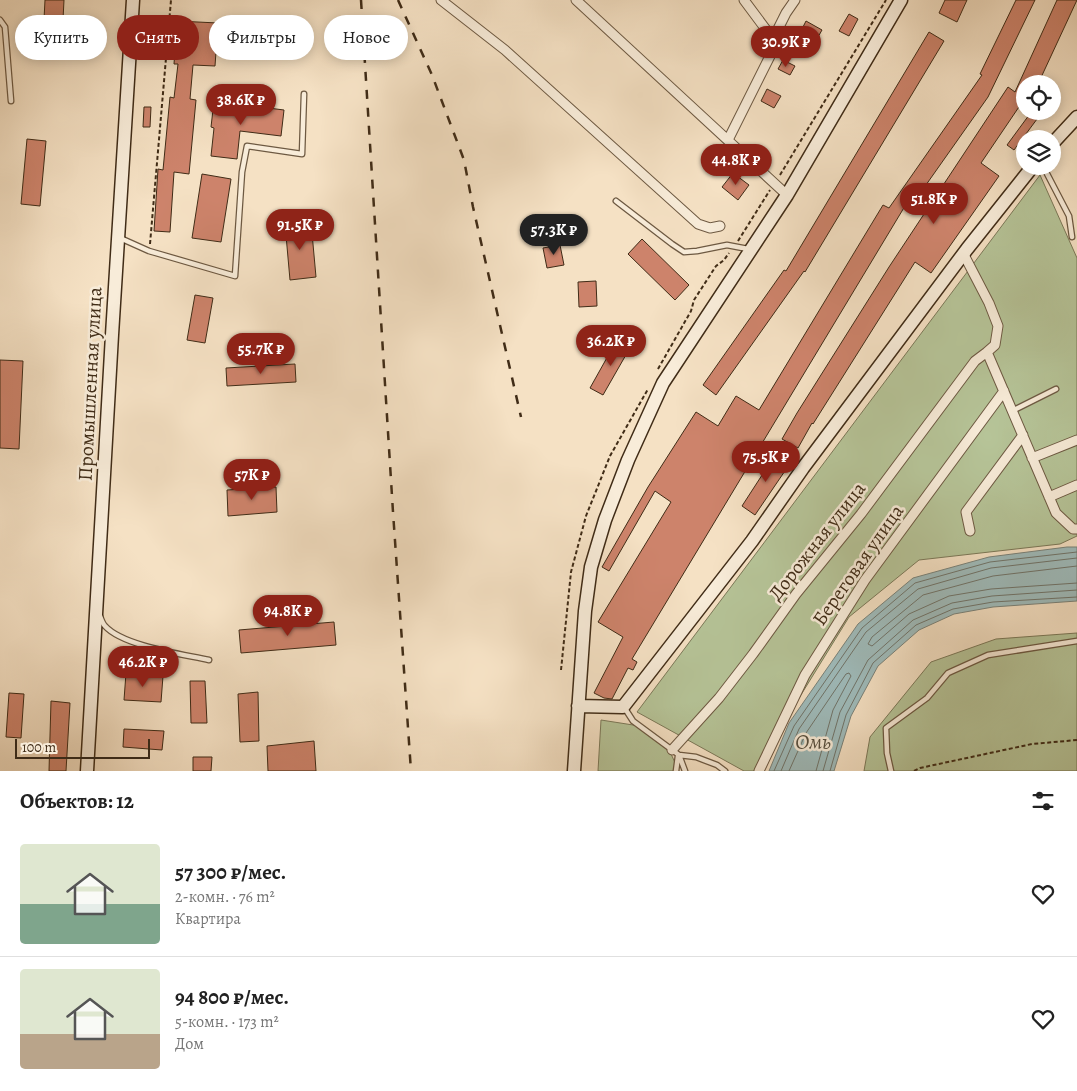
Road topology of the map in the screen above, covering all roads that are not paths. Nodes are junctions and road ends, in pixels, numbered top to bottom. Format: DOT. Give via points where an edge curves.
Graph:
graph roads {
  1 [pos="133,0"];
  2 [pos="441,0"];
  3 [pos="576,0"];
  4 [pos="744,0"];
  5 [pos="795,0"];
  6 [pos="900,0"];
  7 [pos="0,20"];
  8 [pos="773,39"];
  9 [pos="304,94"];
  10 [pos="11,101"];
  11 [pos="1076,121"];
  12 [pos="1061,135"];
  13 [pos="728,140"];
  14 [pos="1026,175"];
  15 [pos="1048,175"];
  16 [pos="787,195"];
  17 [pos="616,201"];
  18 [pos="720,226"];
  19 [pos="1072,236"];
  20 [pos="118,238"];
  21 [pos="752,249"];
  22 [pos="963,254"];
  23 [pos="987,352"];
  24 [pos="1056,389"];
  25 [pos="1004,391"];
  26 [pos="1012,411"];
  27 [pos="1023,435"];
  28 [pos="1077,440"];
  29 [pos="1032,458"];
  30 [pos="1077,485"];
  31 [pos="1049,497"];
  32 [pos="1077,529"];
  33 [pos="970,531"];
  34 [pos="96,608"];
  35 [pos="1077,642"];
  36 [pos="209,660"];
  37 [pos="578,706"];
  38 [pos="623,707"];
  39 [pos="676,752"];
  40 [pos="87,771"];
  41 [pos="574,771"];
  42 [pos="676,771"];
  43 [pos="685,771"];
  44 [pos="725,771"];
  45 [pos="760,771"];
  46 [pos="891,771"];
  1 -- 20 [label="street, Промышленная улица"];
  2 -- 18 [label="street" via="505,50 698,224 710,228"];
  3 -- 13 [label="street"];
  4 -- 8 [label="street"];
  5 -- 8 [label="street"];
  6 -- 16 [label="street"];
  7 -- 10 [label="lane" via="5,27"];
  8 -- 13 [label="street" via="770,56"];
  9 -- 20 [label="lane" via="302,154 247,146 242,172 235,276 149,252"];
  11 -- 12 [label="street"];
  13 -- 16 [label="street"];
  14 -- 22 [label="street"];
  15 -- 19 [label="lane" via="1069,216"];
  16 -- 21 [label="street"];
  17 -- 21 [label="lane" via="684,252 727,245"];
  20 -- 34 [label="street, Промышленная улица"];
  21 -- 37 [label="street" via="664,383 628,460 605,520 591,567 584,611"];
  22 -- 23 [label="street, Дорожная улица" via="998,326 995,345"];
  22 -- 38 [label="street" via="752,541"];
  23 -- 25 [label="street"];
  23 -- 39 [label="street, Дорожная улица" via="975,362"];
  24 -- 26 [label="lane"];
  25 -- 26 [label="street"];
  25 -- 45 [label="street, Береговая улица" via="865,580 806,675"];
  26 -- 27 [label="street"];
  27 -- 29 [label="street"];
  27 -- 33 [label="street" via="966,512"];
  28 -- 29 [label="street"];
  29 -- 31 [label="street"];
  30 -- 31 [label="street"];
  31 -- 32 [label="street" via="1056,513"];
  34 -- 36 [label="lane" via="104,626 119,636 146,646"];
  34 -- 40 [label="street, Промышленная улица"];
  35 -- 46 [label="lane" via="988,655 948,673 927,698 886,728"];
  37 -- 38 [label="street"];
  37 -- 41 [label="street"];
  38 -- 39 [label="lane" via="633,721"];
  39 -- 42 [label="lane"];
  39 -- 43 [label="lane"];
  39 -- 44 [label="lane" via="696,756"];
}
